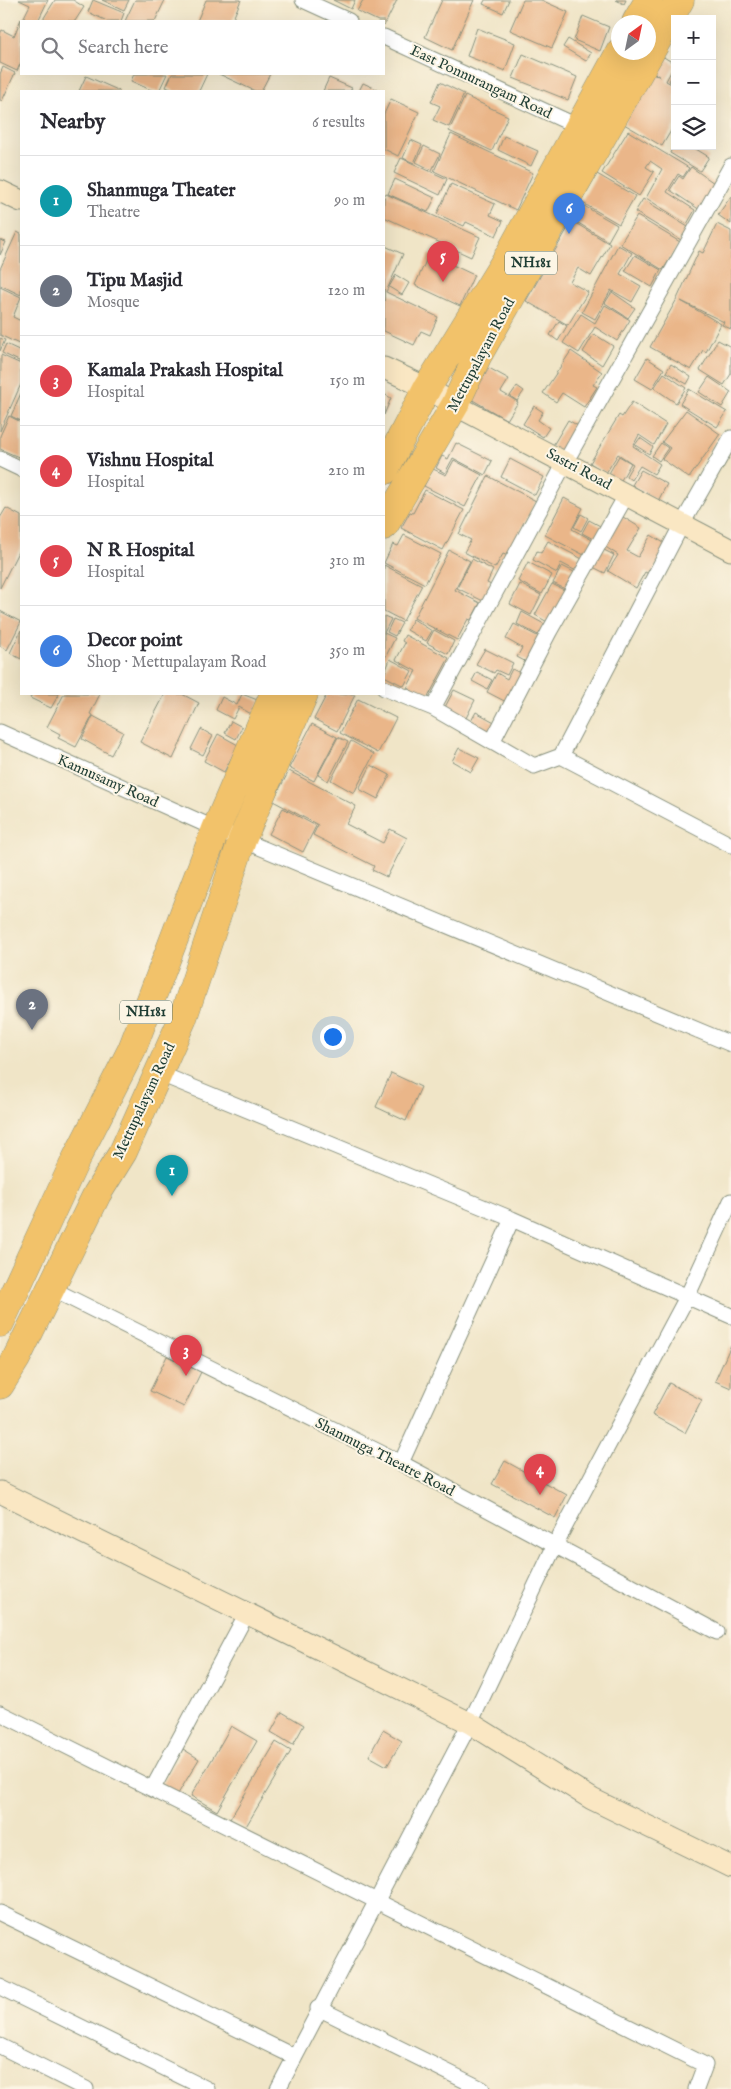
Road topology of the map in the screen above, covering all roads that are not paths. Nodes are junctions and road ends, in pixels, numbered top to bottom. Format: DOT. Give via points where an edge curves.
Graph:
graph roads {
  1 [pos="303,0"];
  2 [pos="649,0"];
  3 [pos="680,0"];
  4 [pos="640,15"];
  5 [pos="347,20"];
  6 [pos="385,37"];
  7 [pos="616,60"];
  8 [pos="579,127"];
  9 [pos="731,166"];
  10 [pos="0,191"];
  11 [pos="20,201"];
  12 [pos="385,368"];
  13 [pos="427,388"];
  14 [pos="455,405"];
  15 [pos="731,438"];
  16 [pos="0,459"];
  17 [pos="566,461"];
  18 [pos="20,469"];
  19 [pos="385,469"];
  20 [pos="627,494"];
  21 [pos="385,524"];
  22 [pos="682,524"];
  23 [pos="731,550"];
  24 [pos="385,688"];
  25 [pos="274,695"];
  26 [pos="304,695"];
  27 [pos="433,708"];
  28 [pos="0,732"];
  29 [pos="492,742"];
  30 [pos="561,756"];
  31 [pos="216,829"];
  32 [pos="242,840"];
  33 [pos="731,845"];
  34 [pos="731,1044"];
  35 [pos="158,1073"];
  36 [pos="731,1201"];
  37 [pos="512,1218"];
  38 [pos="50,1288"];
  39 [pos="687,1297"];
  40 [pos="731,1316"];
  41 [pos="0,1323"];
  42 [pos="0,1385"];
  43 [pos="401,1463"];
  44 [pos="0,1492"];
  45 [pos="555,1545"];
  46 [pos="247,1613"];
  47 [pos="717,1632"];
  48 [pos="0,1713"];
  49 [pos="470,1723"];
  50 [pos="153,1788"];
  51 [pos="731,1867"];
  52 [pos="378,1903"];
  53 [pos="0,1913"];
  54 [pos="0,1988"];
  55 [pos="318,2008"];
  56 [pos="0,2046"];
  57 [pos="293,2056"];
  58 [pos="86,2089"];
  59 [pos="207,2089"];
  60 [pos="278,2089"];
  61 [pos="482,2089"];
  62 [pos="696,2089"];
  1 -- 5 [label="street"];
  2 -- 4 [label="highway"];
  3 -- 14 [label="highway, Mettupalayam Road / NH181" via="478,355"];
  6 -- 8 [label="street, East Ponnurangam Road"];
  7 -- 8 [label="highway, NH181"];
  8 -- 13 [label="highway, Mettupalayam Road / NH181" via="509,255"];
  9 -- 17 [label="street"];
  10 -- 11 [label="street"];
  12 -- 13 [label="street, Sastri Road"];
  13 -- 14 [label="street, Sastri Road"];
  13 -- 19 [label="highway, Mettupalayam Road / NH181"];
  14 -- 17 [label="street, Sastri Road"];
  14 -- 21 [label="highway, Mettupalayam Road / NH181"];
  15 -- 22 [label="street"];
  16 -- 18 [label="street"];
  17 -- 20 [label="street, Sastri Road"];
  17 -- 27 [label="street"];
  20 -- 22 [label="street, Sastri Road"];
  20 -- 29 [label="street" via="549,632"];
  22 -- 23 [label="street, Sastri Road"];
  22 -- 30 [label="street"];
  24 -- 27 [label="street"];
  25 -- 31 [label="highway, NH181"];
  26 -- 32 [label="highway, Mettupalayam Road / NH181"];
  27 -- 29 [label="street"];
  28 -- 31 [label="street, Kannusamy Road"];
  29 -- 30 [label="street" via="534,766"];
  30 -- 33 [label="street"];
  31 -- 32 [label="street, Kannusamy Road"];
  31 -- 41 [label="highway, NH181" via="132,1049 76,1159"];
  32 -- 34 [label="street, Kannusamy Road"];
  32 -- 35 [label="highway, Mettupalayam Road / NH181" via="183,1018"];
  35 -- 37 [label="street"];
  35 -- 38 [label="highway, Mettupalayam Road / NH181" via="123,1152 97,1194"];
  36 -- 39 [label="street"];
  37 -- 39 [label="street"];
  37 -- 43 [label="street"];
  38 -- 42 [label="highway, Mettupalayam Road / NH181"];
  38 -- 43 [label="street, Shanmuga Theatre Road"];
  39 -- 40 [label="street"];
  39 -- 45 [label="street"];
  43 -- 45 [label="street, Shanmuga Theatre Road"];
  44 -- 46 [label="street"];
  45 -- 47 [label="street, Shanmuga Theatre Road"];
  45 -- 49 [label="street"];
  46 -- 49 [label="street"];
  46 -- 50 [label="street"];
  48 -- 50 [label="street"];
  49 -- 51 [label="street" via="592,1799"];
  49 -- 52 [label="street"];
  50 -- 52 [label="street"];
  52 -- 55 [label="street"];
  52 -- 62 [label="street" via="705,2065"];
  53 -- 57 [label="street"];
  54 -- 59 [label="street"];
  55 -- 57 [label="street"];
  55 -- 61 [label="street"];
  56 -- 58 [label="street"];
  57 -- 60 [label="street"];
}
